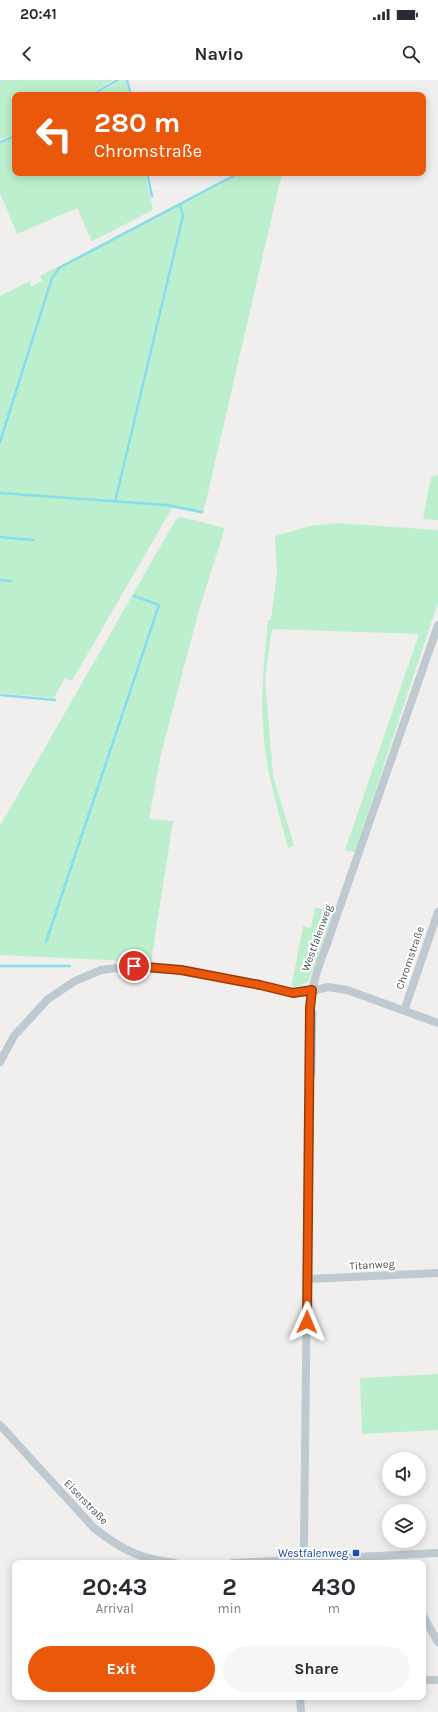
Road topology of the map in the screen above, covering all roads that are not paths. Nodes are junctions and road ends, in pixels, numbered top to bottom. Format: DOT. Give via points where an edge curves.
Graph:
graph roads {
  1 [pos="438,625"];
  2 [pos="438,912"];
  3 [pos="312,990"];
  4 [pos="404,1011"];
  5 [pos="438,1022"];
  6 [pos="0,1062"];
  7 [pos="438,1273"];
  8 [pos="308,1279"];
  9 [pos="0,1425"];
  10 [pos="438,1553"];
  11 [pos="391,1559"];
  12 [pos="152,1560"];
  13 [pos="302,1560"];
  14 [pos="361,1560"];
  15 [pos="426,1621"];
  16 [pos="438,1642"];
  17 [pos="426,1680"];
  18 [pos="438,1680"];
  19 [pos="300,1700"];
  20 [pos="302,1712"];
  1 -- 3 [label="street, Westfalenweg" via="316,971"];
  2 -- 4 [label="street, Chromstraße"];
  3 -- 4 [label="street" via="328,987 347,990"];
  3 -- 6 [label="street" via="293,993 173,969 134,966 101,970 75,981 48,999 14,1036"];
  3 -- 8 [label="street, Westfalenweg"];
  4 -- 5 [label="street"];
  7 -- 8 [label="street, Titanweg"];
  8 -- 13 [label="street, Westfalenweg"];
  9 -- 12 [label="street, Eiserstraße" via="94,1528 111,1542"];
  10 -- 11 [label="street"];
  11 -- 14 [label="street"];
  15 -- 16 [label="street"];
  17 -- 18 [label="street"];
  19 -- 20 [label="street"];
}
